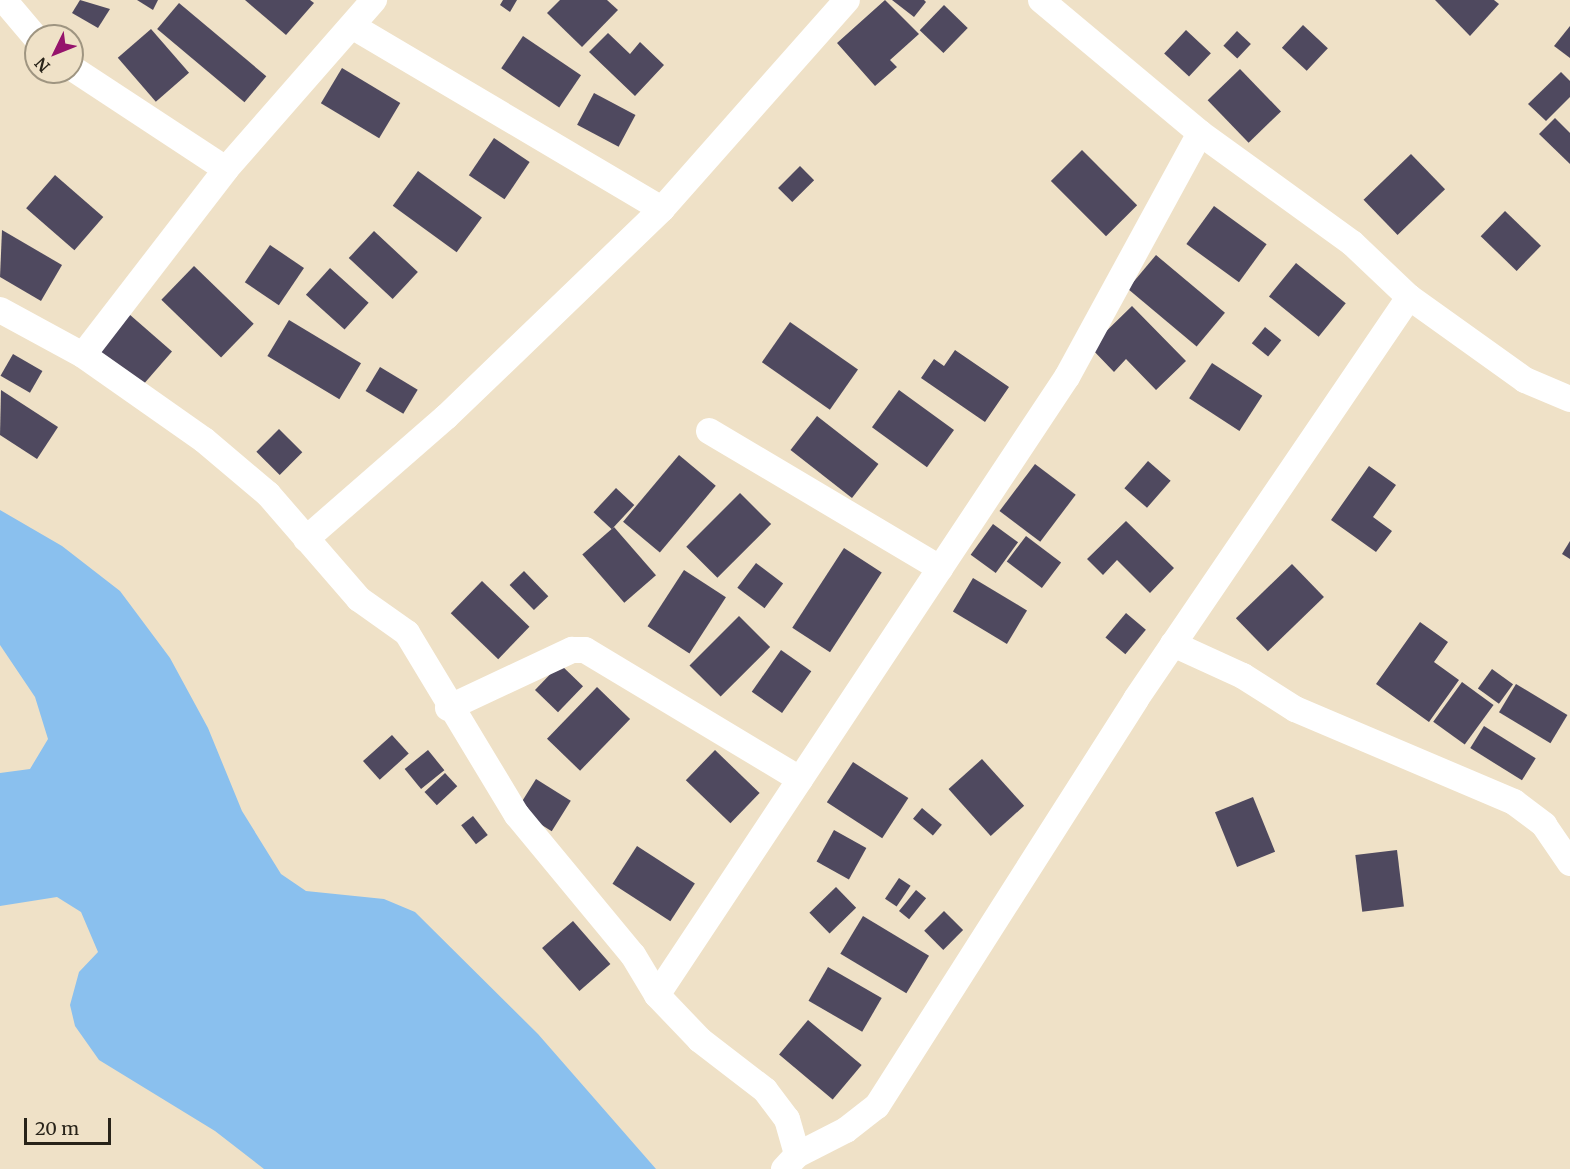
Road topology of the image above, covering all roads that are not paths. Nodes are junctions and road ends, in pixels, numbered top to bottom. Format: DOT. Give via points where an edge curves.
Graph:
graph roads {
  1 [pos="4,0"];
  2 [pos="374,0"];
  3 [pos="847,0"];
  4 [pos="1041,0"];
  5 [pos="24,24"];
  6 [pos="352,26"];
  7 [pos="84,76"];
  8 [pos="1200,133"];
  9 [pos="226,169"];
  10 [pos="662,209"];
  11 [pos="1409,297"];
  12 [pos="0,310"];
  13 [pos="83,355"];
  14 [pos="1570,399"];
  15 [pos="709,431"];
  16 [pos="306,539"];
  17 [pos="940,567"];
  18 [pos="1173,644"];
  19 [pos="448,708"];
  20 [pos="800,779"];
  21 [pos="1570,863"];
  22 [pos="657,995"];
  23 [pos="791,1162"];
  1 -- 5 [label="street"];
  2 -- 6 [label="street"];
  3 -- 10 [label="street"];
  4 -- 8 [label="street"];
  6 -- 9 [label="street"];
  6 -- 10 [label="street"];
  7 -- 9 [label="street"];
  8 -- 11 [label="street" via="1352,243"];
  8 -- 17 [label="street" via="1067,377"];
  9 -- 13 [label="street"];
  10 -- 16 [label="street" via="454,409"];
  11 -- 14 [label="street" via="1526,380"];
  11 -- 18 [label="street"];
  12 -- 13 [label="street"];
  13 -- 16 [label="street" via="204,441 268,494"];
  15 -- 17 [label="street"];
  16 -- 19 [label="street" via="359,599 407,633"];
  17 -- 20 [label="street"];
  18 -- 21 [label="street" via="1243,676 1295,709 1514,802 1544,825"];
  18 -- 23 [label="street" via="877,1106 846,1130"];
  19 -- 20 [label="street" via="572,650 585,650"];
  19 -- 22 [label="street" via="517,815 633,955"];
  20 -- 22 [label="street"];
  22 -- 23 [label="street" via="700,1040 765,1090 787,1119"];
}
